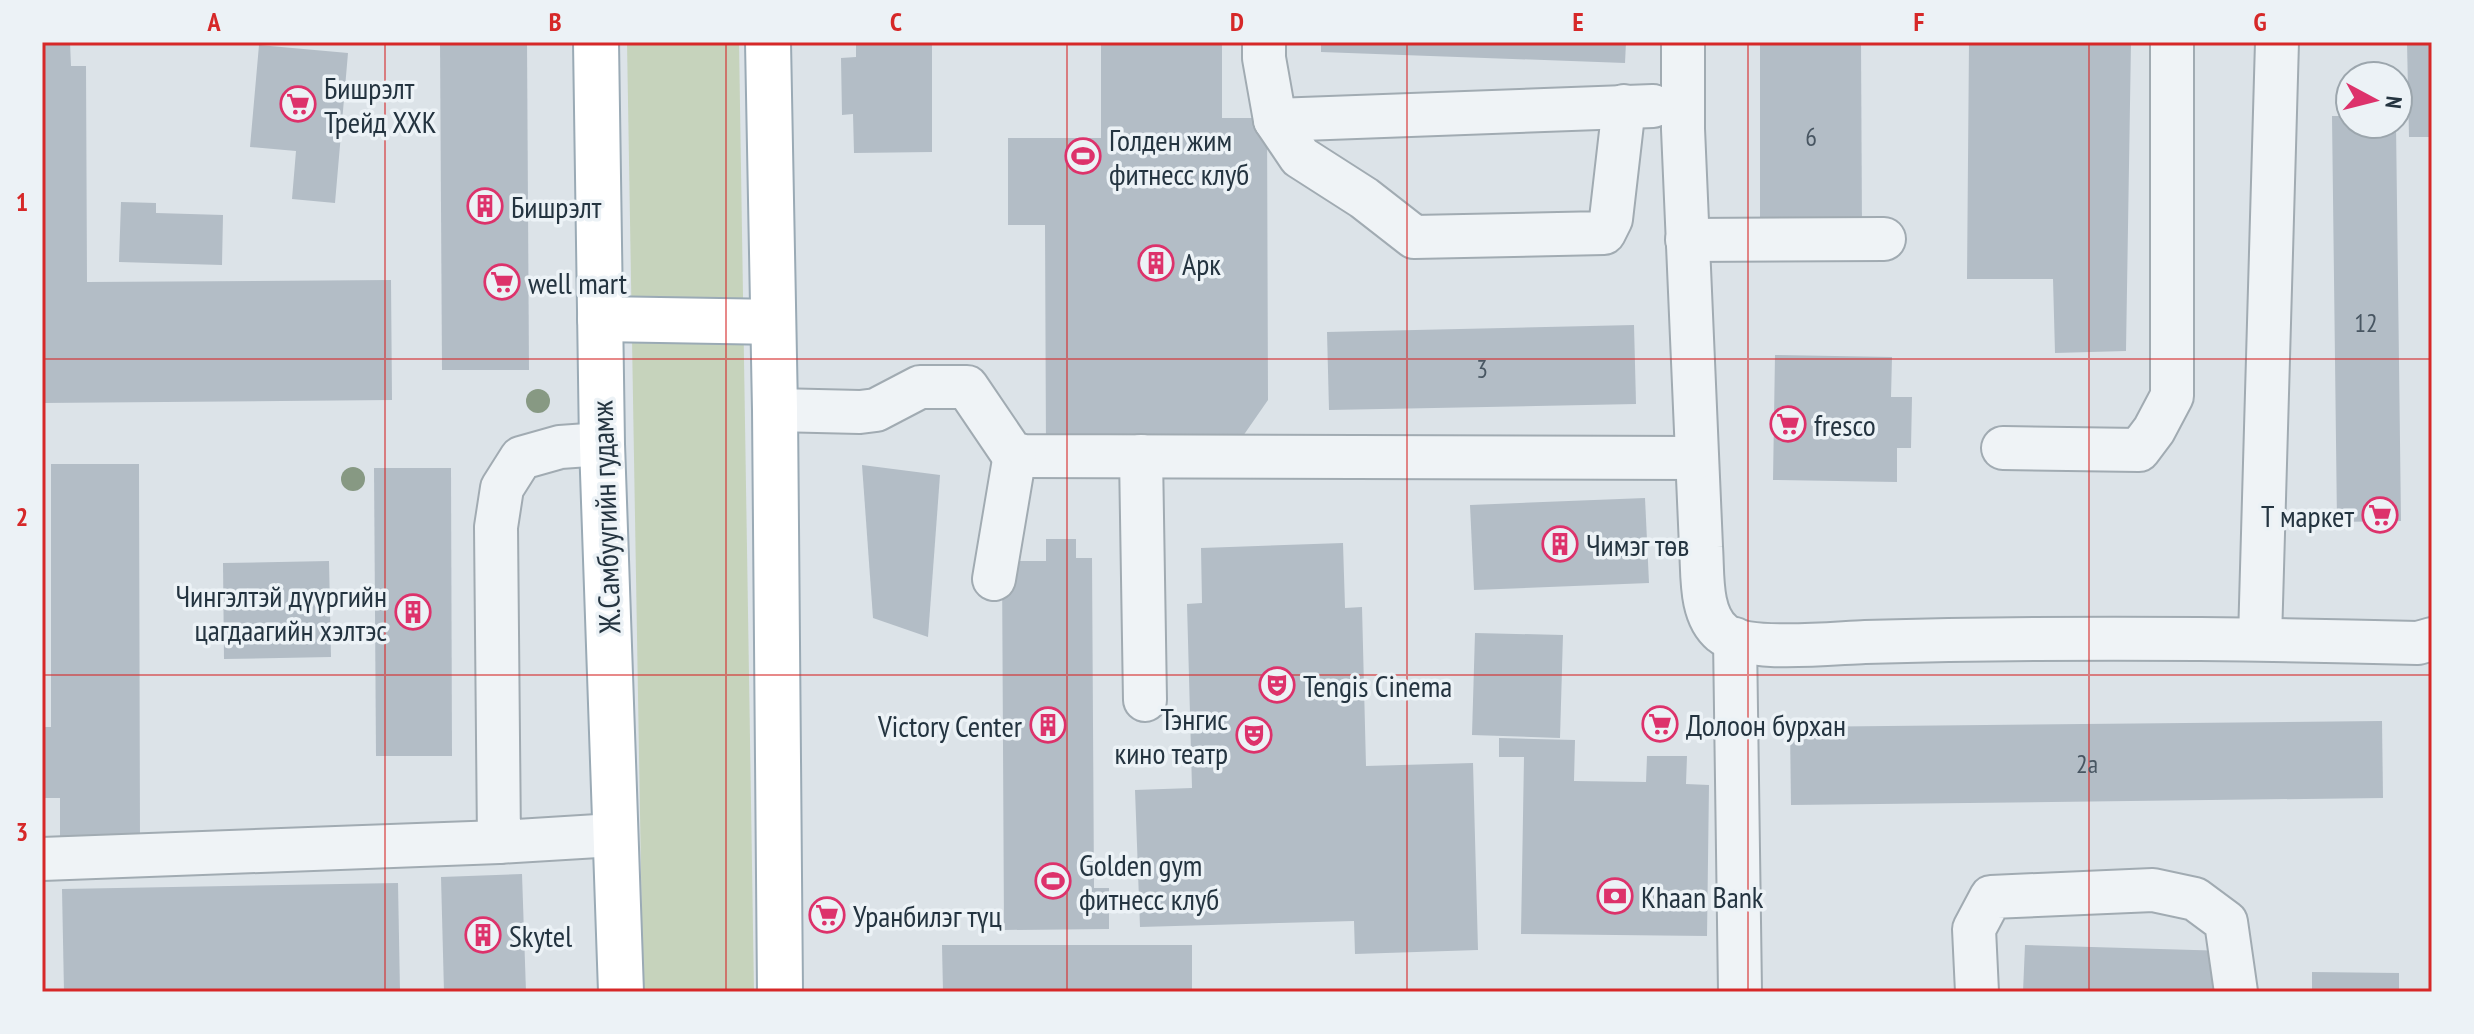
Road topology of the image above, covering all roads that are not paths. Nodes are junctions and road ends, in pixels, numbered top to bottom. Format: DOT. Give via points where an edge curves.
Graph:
graph roads {
  1 [pos="596,42"];
  2 [pos="768,42"];
  3 [pos="1264,42"];
  4 [pos="1683,42"];
  5 [pos="2172,42"];
  6 [pos="2277,42"];
  7 [pos="1624,106"];
  8 [pos="1683,107"];
  9 [pos="1275,120"];
  10 [pos="1884,239"];
  11 [pos="1687,240"];
  12 [pos="600,319"];
  13 [pos="773,322"];
  14 [pos="775,410"];
  15 [pos="602,444"];
  16 [pos="2003,448"];
  17 [pos="1015,454"];
  18 [pos="1141,456"];
  19 [pos="1696,458"];
  20 [pos="994,579"];
  21 [pos="1735,639"];
  22 [pos="2260,639"];
  23 [pos="2432,639"];
  24 [pos="1145,700"];
  25 [pos="614,835"];
  26 [pos="499,842"];
  27 [pos="42,859"];
  28 [pos="621,992"];
  29 [pos="780,992"];
  30 [pos="1740,992"];
  31 [pos="1977,992"];
  32 [pos="2236,992"];
  1 -- 12 [label="main road, Ж.Самбуугийн гудамж"];
  2 -- 13 [label="main road"];
  3 -- 9 [label="street"];
  4 -- 8 [label="street"];
  5 -- 16 [label="street" via="2172,396 2139,450"];
  6 -- 22 [label="street"];
  7 -- 8 [label="street"];
  7 -- 9 [label="street"];
  7 -- 9 [label="street" via="1611,219 1604,233 1414,237 1300,157"];
  8 -- 11 [label="street"];
  10 -- 11 [label="street"];
  11 -- 19 [label="street"];
  12 -- 13 [label="main road"];
  12 -- 15 [label="main road, Ж.Самбуугийн гудамж"];
  13 -- 14 [label="main road"];
  14 -- 17 [label="street" via="868,411 920,387 967,387"];
  14 -- 29 [label="main road"];
  15 -- 25 [label="main road, Ж.Самбуугийн гудамж"];
  15 -- 26 [label="street" via="560,447 521,458 502,488 496,527"];
  17 -- 18 [label="street"];
  17 -- 20 [label="street"];
  18 -- 19 [label="street"];
  18 -- 24 [label="street"];
  19 -- 21 [label="street" via="1704,598 1721,633"];
  21 -- 22 [label="street" via="1761,645"];
  21 -- 30 [label="street"];
  22 -- 23 [label="street"];
  25 -- 26 [label="street"];
  25 -- 28 [label="main road, Ж.Самбуугийн гудамж"];
  26 -- 27 [label="street"];
  31 -- 32 [label="street" via="1974,929 1991,897 2153,890 2195,899 2226,922"];
}
